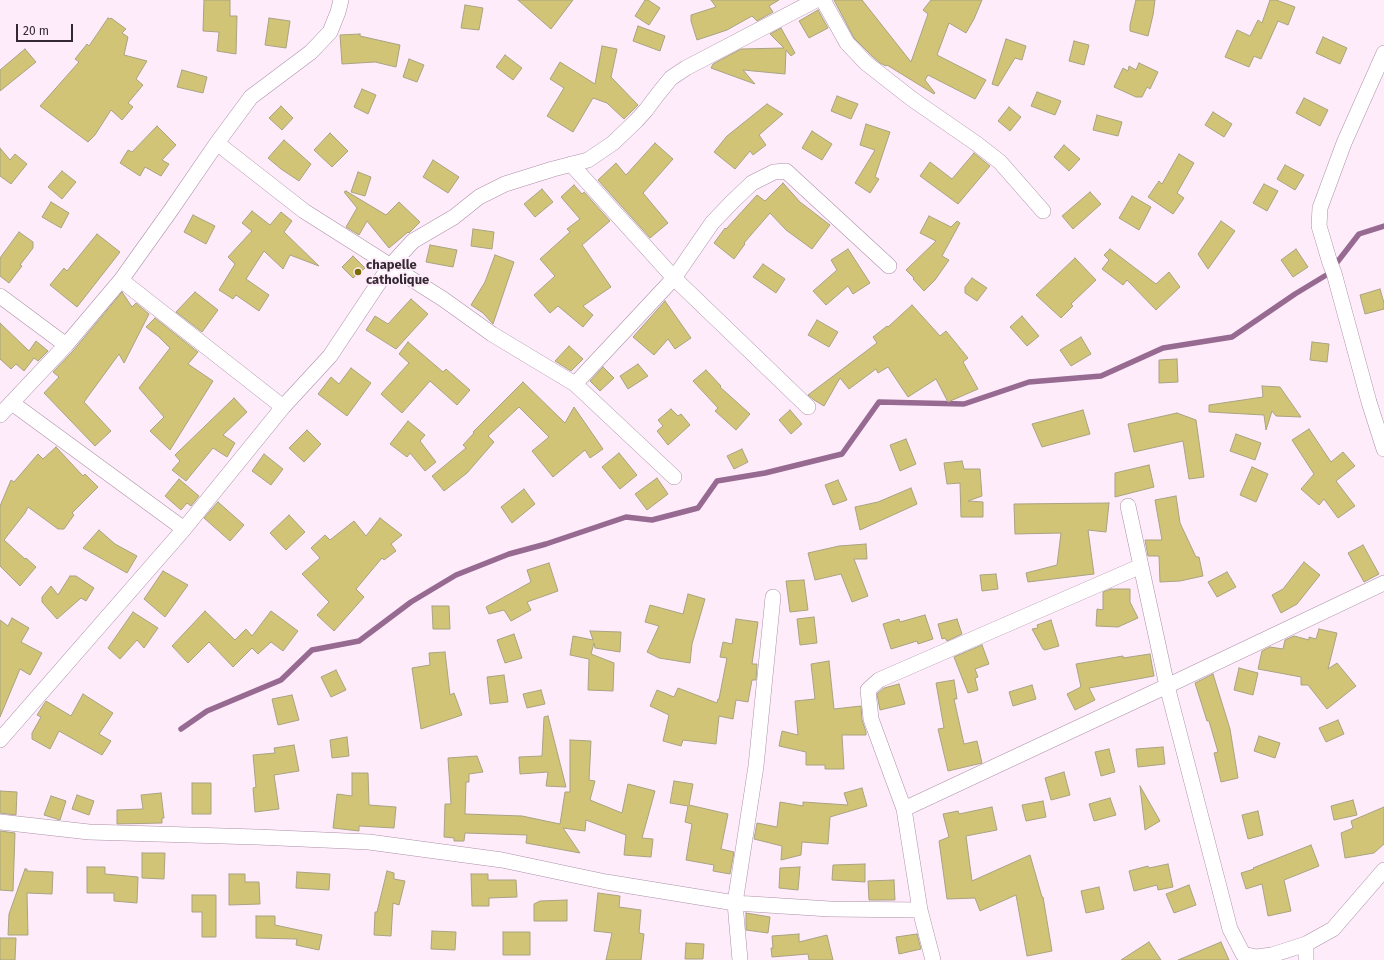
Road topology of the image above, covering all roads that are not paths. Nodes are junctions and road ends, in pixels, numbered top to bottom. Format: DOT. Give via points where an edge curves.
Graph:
graph roads {
  1 [pos="341,0"];
  2 [pos="816,0"];
  3 [pos="824,0"];
  4 [pos="1384,53"];
  5 [pos="217,143"];
  6 [pos="571,164"];
  7 [pos="1043,211"];
  8 [pos="390,266"];
  9 [pos="889,266"];
  10 [pos="674,278"];
  11 [pos="121,280"];
  12 [pos="0,296"];
  13 [pos="66,345"];
  14 [pos="575,384"];
  15 [pos="12,403"];
  16 [pos="283,407"];
  17 [pos="808,407"];
  18 [pos="0,415"];
  19 [pos="1384,449"];
  20 [pos="674,477"];
  21 [pos="1128,506"];
  22 [pos="184,529"];
  23 [pos="1141,566"];
  24 [pos="1384,582"];
  25 [pos="773,597"];
  26 [pos="1167,686"];
  27 [pos="0,740"];
  28 [pos="904,809"];
  29 [pos="0,822"];
  30 [pos="1384,870"];
  31 [pos="735,903"];
  32 [pos="920,910"];
  33 [pos="1306,944"];
  34 [pos="740,960"];
  35 [pos="933,960"];
  36 [pos="1306,960"];
  1 -- 5 [label="street" via="330,32 311,52 251,97"];
  2 -- 6 [label="street" via="676,74 646,110 613,143 588,160"];
  3 -- 7 [label="street" via="847,43 866,63 1000,162"];
  4 -- 19 [label="street" via="1344,143 1320,208 1319,226"];
  5 -- 8 [label="street" via="304,212"];
  5 -- 11 [label="street"];
  6 -- 8 [label="street" via="505,184 479,197 454,217 413,241"];
  6 -- 10 [label="street"];
  8 -- 14 [label="street" via="492,334"];
  8 -- 16 [label="street" via="330,356"];
  9 -- 10 [label="street" via="786,171 774,172 752,182 712,223"];
  10 -- 14 [label="street"];
  10 -- 17 [label="street"];
  11 -- 13 [label="street"];
  11 -- 16 [label="street"];
  12 -- 13 [label="street"];
  13 -- 15 [label="street"];
  14 -- 20 [label="street"];
  15 -- 18 [label="street"];
  15 -- 22 [label="street"];
  16 -- 22 [label="street"];
  21 -- 23 [label="street"];
  22 -- 27 [label="street"];
  23 -- 26 [label="street"];
  23 -- 28 [label="street" via="878,680 868,690 871,719"];
  24 -- 26 [label="street"];
  25 -- 31 [label="street" via="756,766"];
  26 -- 28 [label="street"];
  26 -- 33 [label="street" via="1230,929 1243,954 1256,958"];
  28 -- 32 [label="street"];
  29 -- 31 [label="street" via="89,832 369,842 502,860 606,882"];
  30 -- 33 [label="street" via="1333,929"];
  31 -- 32 [label="street" via="830,909"];
  31 -- 34 [label="street"];
  32 -- 35 [label="street"];
  33 -- 36 [label="street"];
}
